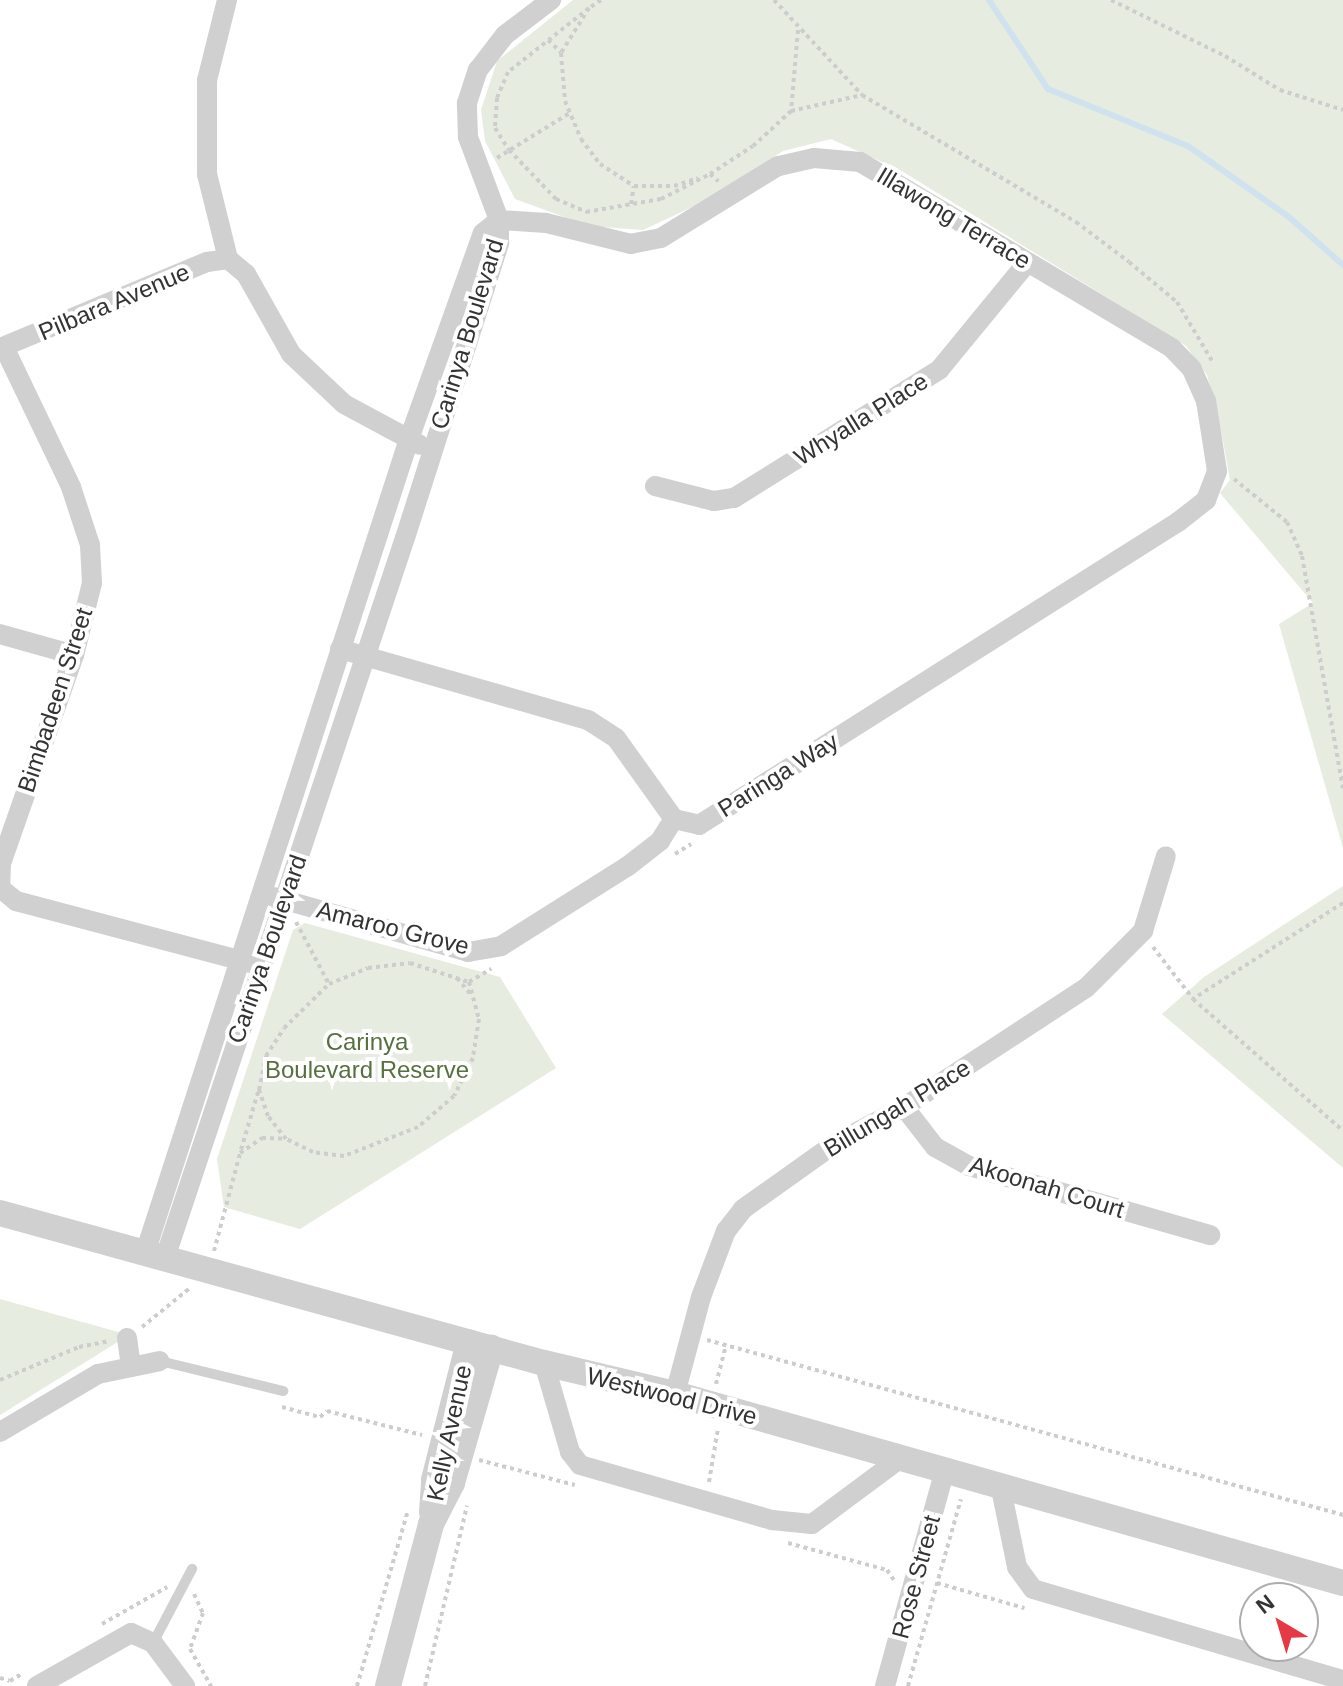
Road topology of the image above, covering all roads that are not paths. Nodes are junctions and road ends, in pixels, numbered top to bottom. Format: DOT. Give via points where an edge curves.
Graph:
graph roads {
  1 [pos="227,0"];
  2 [pos="551,0"];
  3 [pos="499,220"];
  4 [pos="228,259"];
  5 [pos="1027,263"];
  6 [pos="451,321"];
  7 [pos="472,329"];
  8 [pos="3,348"];
  9 [pos="408,442"];
  10 [pos="432,448"];
  11 [pos="655,486"];
  12 [pos="1206,500"];
  13 [pos="380,533"];
  14 [pos="405,538"];
  15 [pos="369,567"];
  16 [pos="393,574"];
  17 [pos="0,634"];
  18 [pos="340,649"];
  19 [pos="74,655"];
  20 [pos="364,657"];
  21 [pos="299,776"];
  22 [pos="323,780"];
  23 [pos="674,819"];
  24 [pos="1166,856"];
  25 [pos="262,893"];
  26 [pos="288,909"];
  27 [pos="239,960"];
  28 [pos="262,966"];
  29 [pos="212,1043"];
  30 [pos="233,1050"];
  31 [pos="904,1107"];
  32 [pos="181,1137"];
  33 [pos="201,1146"];
  34 [pos="0,1213"];
  35 [pos="1210,1235"];
  36 [pos="155,1256"];
  37 [pos="127,1338"];
  38 [pos="480,1345"];
  39 [pos="160,1361"];
  40 [pos="544,1363"];
  41 [pos="131,1365"];
  42 [pos="283,1391"];
  43 [pos="675,1394"];
  44 [pos="0,1432"];
  45 [pos="901,1458"];
  46 [pos="945,1469"];
  47 [pos="1000,1484"];
  48 [pos="192,1569"];
  49 [pos="1343,1583"];
  50 [pos="153,1643"];
  51 [pos="1343,1680"];
  52 [pos="37,1686"];
  53 [pos="185,1686"];
  54 [pos="388,1686"];
  55 [pos="885,1686"];
  1 -- 4 [label="street" via="207,80 207,174"];
  2 -- 3 [label="street" via="505,35 478,70 467,103 468,137"];
  3 -- 5 [label="street, Illawong Terrace" via="546,223 631,244 661,238 778,166 829,159 860,162"];
  3 -- 6 [label="street, Carinya Boulevard" via="483,233"];
  3 -- 7 [label="street, Carinya Boulevard" via="499,243"];
  4 -- 8 [label="street, Pilbara Avenue" via="207,262"];
  4 -- 9 [label="street" via="246,274 291,354 344,404"];
  5 -- 11 [label="street, Whyalla Place" via="939,370 734,498 714,501"];
  5 -- 12 [label="street, Illawong Terrace" via="1172,348 1192,369 1206,401 1217,471"];
  6 -- 7 [label="lane"];
  6 -- 9 [label="street, Carinya Boulevard"];
  7 -- 10 [label="street, Carinya Boulevard"];
  8 -- 19 [label="street, Bimbadeen Street" via="71,487 90,545 92,583"];
  9 -- 10 [label="street"];
  9 -- 13 [label="street, Carinya Boulevard"];
  10 -- 14 [label="street, Carinya Boulevard"];
  12 -- 23 [label="street, Paringa Way" via="699,825"];
  13 -- 14 [label="lane"];
  13 -- 15 [label="street, Carinya Boulevard"];
  14 -- 16 [label="street, Carinya Boulevard"];
  15 -- 16 [label="lane"];
  15 -- 18 [label="street, Carinya Boulevard"];
  16 -- 20 [label="street, Carinya Boulevard"];
  17 -- 19 [label="street"];
  18 -- 20 [label="street"];
  18 -- 21 [label="street, Carinya Boulevard"];
  19 -- 27 [label="street, Bimbadeen Street" via="1,864 0,888 16,901"];
  20 -- 22 [label="street, Carinya Boulevard"];
  20 -- 23 [label="street" via="588,720 616,738"];
  21 -- 22 [label="lane"];
  21 -- 25 [label="street, Carinya Boulevard"];
  22 -- 26 [label="street, Carinya Boulevard"];
  23 -- 26 [label="street, Amaroo Grove" via="660,841 628,866 501,946 468,952"];
  24 -- 31 [label="street, Billungah Place" via="1143,931 1086,988"];
  25 -- 26 [label="street, Amaroo Grove"];
  25 -- 27 [label="street, Carinya Boulevard"];
  26 -- 28 [label="street, Carinya Boulevard"];
  27 -- 28 [label="street, Bimbadeen Street"];
  27 -- 29 [label="street, Carinya Boulevard"];
  28 -- 30 [label="street, Carinya Boulevard"];
  29 -- 30 [label="lane"];
  29 -- 32 [label="street, Carinya Boulevard"];
  30 -- 33 [label="street, Carinya Boulevard"];
  31 -- 35 [label="street, Akoonah Court" via="935,1147 969,1166"];
  31 -- 43 [label="street, Billungah Place" via="836,1143 743,1209 726,1231 701,1297"];
  32 -- 33 [label="lane"];
  32 -- 36 [label="street, Carinya Boulevard"];
  33 -- 36 [label="street, Carinya Boulevard"];
  34 -- 36 [label="street, Westwood Drive"];
  36 -- 38 [label="street, Westwood Drive"];
  37 -- 41 [label="street"];
  38 -- 40 [label="street, Westwood Drive"];
  38 -- 54 [label="street, Kelly Avenue" via="452,1483 431,1524"];
  39 -- 41 [label="street"];
  39 -- 42 [label="lane"];
  40 -- 43 [label="street, Westwood Drive"];
  40 -- 45 [label="street" via="570,1452 580,1465 772,1520 812,1524"];
  41 -- 44 [label="street" via="86,1379"];
  43 -- 45 [label="street, Westwood Drive"];
  45 -- 46 [label="street, Westwood Drive"];
  46 -- 47 [label="street, Westwood Drive"];
  46 -- 55 [label="street, Rose Street"];
  47 -- 49 [label="street, Westwood Drive"];
  47 -- 51 [label="street" via="1017,1567 1033,1589"];
  48 -- 50 [label="lane"];
  50 -- 52 [label="street" via="123,1635"];
  50 -- 53 [label="street"];
}
